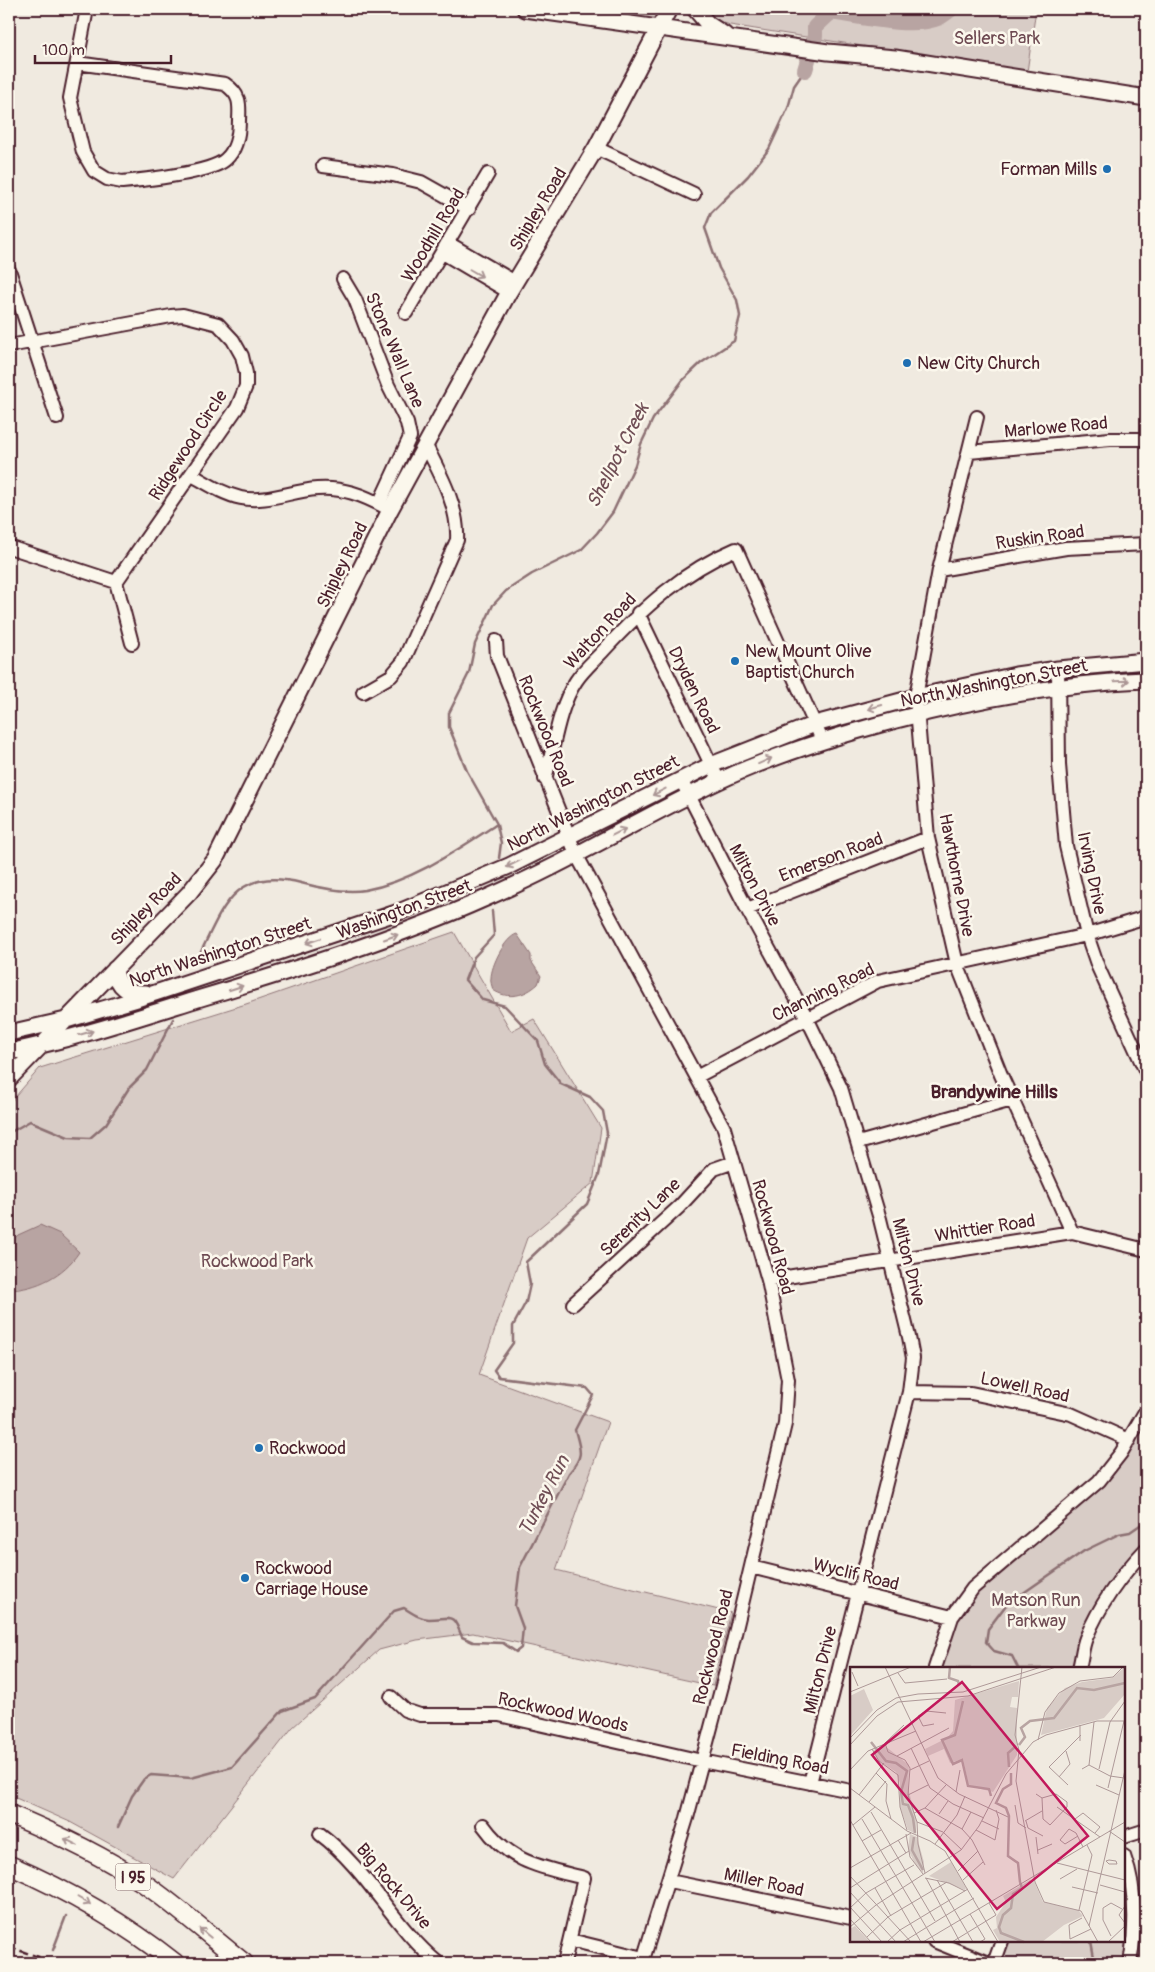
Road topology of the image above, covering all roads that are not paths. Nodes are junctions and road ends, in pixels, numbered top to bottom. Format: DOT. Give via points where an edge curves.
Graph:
graph roads {
  1 [pos="87,9"];
  2 [pos="525,9"];
  3 [pos="669,9"];
  4 [pos="695,9"];
  5 [pos="660,28"];
  6 [pos="730,38"];
  7 [pos="77,63"];
  8 [pos="1146,98"];
  9 [pos="596,148"];
  10 [pos="322,166"];
  11 [pos="488,174"];
  12 [pos="694,194"];
  13 [pos="469,208"];
  14 [pos="446,248"];
  15 [pos="9,270"];
  16 [pos="343,279"];
  17 [pos="512,287"];
  18 [pos="406,313"];
  19 [pos="32,343"];
  20 [pos="9,346"];
  21 [pos="977,417"];
  22 [pos="57,418"];
  23 [pos="1146,439"];
  24 [pos="425,444"];
  25 [pos="969,452"];
  26 [pos="192,475"];
  27 [pos="384,507"];
  28 [pos="1146,544"];
  29 [pos="9,546"];
  30 [pos="939,570"];
  31 [pos="116,582"];
  32 [pos="638,613"];
  33 [pos="496,641"];
  34 [pos="132,643"];
  35 [pos="1146,661"];
  36 [pos="1058,669"];
  37 [pos="1146,680"];
  38 [pos="1059,686"];
  39 [pos="363,692"];
  40 [pos="916,696"];
  41 [pos="919,714"];
  42 [pos="815,724"];
  43 [pos="822,740"];
  44 [pos="711,765"];
  45 [pos="546,779"];
  46 [pos="681,780"];
  47 [pos="719,781"];
  48 [pos="690,796"];
  49 [pos="570,837"];
  50 [pos="928,838"];
  51 [pos="576,854"];
  52 [pos="747,909"];
  53 [pos="1146,917"];
  54 [pos="1087,935"];
  55 [pos="957,964"];
  56 [pos="114,969"];
  57 [pos="162,991"];
  58 [pos="807,1018"];
  59 [pos="66,1020"];
  60 [pos="9,1033"];
  61 [pos="40,1046"];
  62 [pos="9,1052"];
  63 [pos="1146,1072"];
  64 [pos="698,1076"];
  65 [pos="9,1079"];
  66 [pos="1012,1100"];
  67 [pos="858,1143"];
  68 [pos="734,1162"];
  69 [pos="1072,1232"];
  70 [pos="1146,1250"];
  71 [pos="890,1261"];
  72 [pos="768,1280"];
  73 [pos="573,1304"];
  74 [pos="909,1392"];
  75 [pos="1146,1410"];
  76 [pos="1129,1440"];
  77 [pos="1146,1549"];
  78 [pos="751,1567"];
  79 [pos="857,1592"];
  80 [pos="952,1617"];
  81 [pos="935,1667"];
  82 [pos="1079,1667"];
  83 [pos="391,1697"];
  84 [pos="702,1761"];
  85 [pos="810,1783"];
  86 [pos="850,1791"];
  87 [pos="9,1814"];
  88 [pos="482,1825"];
  89 [pos="1146,1830"];
  90 [pos="320,1834"];
  91 [pos="1125,1837"];
  92 [pos="1125,1859"];
  93 [pos="9,1865"];
  94 [pos="669,1880"];
  95 [pos="850,1918"];
  96 [pos="570,1940"];
  97 [pos="936,1942"];
  98 [pos="1002,1942"];
  99 [pos="642,1961"];
  100 [pos="174,1963"];
  101 [pos="244,1963"];
  102 [pos="438,1963"];
  103 [pos="564,1963"];
  104 [pos="988,1963"];
  105 [pos="994,1963"];
  106 [pos="1130,1963"];
  1 -- 7 [label="street"];
  2 -- 5 [label="main road"];
  3 -- 5 [label="main road, Shipley Road"];
  4 -- 6 [label="main road" via="708,24"];
  5 -- 6 [label="main road"];
  5 -- 9 [label="main road, Shipley Road"];
  6 -- 8 [label="main road" via="895,58"];
  7 -- 7 [label="street" via="70,98 83,152 94,171 107,179 122,182 143,180 212,168 226,160 236,144 240,99 225,84"];
  9 -- 12 [label="street"];
  9 -- 17 [label="main road, Shipley Road"];
  10 -- 13 [label="street" via="393,174 421,182"];
  11 -- 13 [label="street, Woodhill Road"];
  13 -- 14 [label="street, Woodhill Road"];
  14 -- 17 [label="street"];
  14 -- 18 [label="street, Woodhill Road"];
  15 -- 19 [label="street"];
  16 -- 27 [label="street, Stone Wall Lane" via="355,299 410,437"];
  17 -- 24 [label="main road, Shipley Road"];
  19 -- 20 [label="street, Ridgewood Circle"];
  19 -- 22 [label="street"];
  19 -- 26 [label="street, Ridgewood Circle" via="177,315 218,324 242,356 246,386 237,408"];
  21 -- 25 [label="street, Hawthorne Drive"];
  23 -- 25 [label="street, Marlowe Road" via="1110,439"];
  24 -- 27 [label="main road, Shipley Road"];
  24 -- 39 [label="street" via="439,471 458,524 457,540 403,662 391,676"];
  25 -- 30 [label="street, Hawthorne Drive"];
  26 -- 27 [label="street" via="220,491 241,498 272,498 316,489 346,489"];
  26 -- 31 [label="street, Ridgewood Circle"];
  27 -- 56 [label="main road, Shipley Road" via="215,860 189,893"];
  28 -- 30 [label="street, Ruskin Road" via="1066,548"];
  29 -- 31 [label="street"];
  30 -- 40 [label="street, Hawthorne Drive"];
  31 -- 34 [label="street"];
  32 -- 42 [label="street, Walton Road" via="683,577 736,549"];
  32 -- 44 [label="street, Dryden Road"];
  32 -- 45 [label="street, Walton Road" via="576,680 564,707"];
  33 -- 45 [label="street, Rockwood Road" via="497,656"];
  35 -- 36 [label="main road, North Washington Street"];
  36 -- 38 [label="street, Irving Drive"];
  36 -- 40 [label="main road, North Washington Street"];
  38 -- 37 [label="main road, North Washington Street, one-way"];
  38 -- 41 [label="main road, North Washington Street"];
  38 -- 54 [label="street, Irving Drive" via="1059,765 1066,846"];
  40 -- 41 [label="street, Hawthorne Drive"];
  40 -- 42 [label="main road, North Washington Street, one-way"];
  41 -- 43 [label="main road, North Washington Street"];
  41 -- 50 [label="street, Hawthorne Drive"];
  42 -- 43 [label="street"];
  42 -- 44 [label="main road, North Washington Street"];
  47 -- 43 [label="main road, North Washington Street, one-way"];
  44 -- 46 [label="main road, North Washington Street"];
  44 -- 47 [label="street, Dryden Road"];
  45 -- 49 [label="street, Rockwood Road"];
  46 -- 48 [label="street, Milton Drive"];
  46 -- 49 [label="main road, North Washington Street, one-way"];
  47 -- 48 [label="main road, North Washington Street"];
  51 -- 48 [label="main road, North Washington Street, one-way"];
  48 -- 52 [label="street, Milton Drive"];
  49 -- 51 [label="street, Rockwood Road"];
  49 -- 57 [label="main road, North Washington Street, one-way" via="484,878 399,912"];
  50 -- 52 [label="street, Emerson Road"];
  50 -- 55 [label="street, Hawthorne Drive"];
  61 -- 51 [label="main road, Washington Street, one-way" via="394,936 489,897"];
  51 -- 64 [label="street, Rockwood Road"];
  52 -- 58 [label="street, Milton Drive"];
  53 -- 54 [label="street, Channing Road"];
  54 -- 55 [label="street, Channing Road"];
  54 -- 63 [label="street, Irving Drive" via="1098,967"];
  55 -- 58 [label="street, Channing Road" via="878,981"];
  55 -- 66 [label="street, Hawthorne Drive"];
  56 -- 57 [label="main road" via="120,984 129,992"];
  56 -- 59 [label="main road, Shipley Road"];
  57 -- 59 [label="main road, North Washington Street"];
  58 -- 64 [label="street, Channing Road"];
  58 -- 67 [label="street, Milton Drive" via="833,1068"];
  59 -- 60 [label="main road"];
  59 -- 61 [label="main road, Shipley Road"];
  61 -- 62 [label="main road, Washington Street"];
  61 -- 65 [label="main road, Shipley Road"];
  64 -- 68 [label="street, Rockwood Road" via="724,1128"];
  66 -- 67 [label="street"];
  66 -- 69 [label="street, Hawthorne Drive"];
  67 -- 71 [label="street, Milton Drive"];
  68 -- 72 [label="street, Rockwood Road"];
  68 -- 73 [label="street, Serenity Lane" via="714,1169 679,1207"];
  69 -- 70 [label="street, Whittier Road"];
  69 -- 71 [label="street, Whittier Road"];
  71 -- 72 [label="street, Whittier Road"];
  71 -- 74 [label="street, Milton Drive" via="914,1358"];
  72 -- 78 [label="street, Rockwood Road" via="788,1380 787,1407"];
  74 -- 76 [label="street, Lowell Road" via="971,1393 1071,1414"];
  74 -- 79 [label="street, Milton Drive"];
  75 -- 76 [label="street"];
  76 -- 80 [label="street" via="1089,1491 987,1575"];
  77 -- 82 [label="street" via="1125,1571 1103,1603 1086,1639"];
  78 -- 79 [label="street, Wyclif Road"];
  78 -- 84 [label="street, Rockwood Road"];
  79 -- 80 [label="street, Wyclif Road"];
  79 -- 85 [label="street, Milton Drive"];
  80 -- 81 [label="street"];
  83 -- 84 [label="street, Rockwood Woods" via="405,1710 420,1715 499,1715"];
  84 -- 85 [label="street, Fielding Road"];
  84 -- 94 [label="street, Rockwood Road"];
  85 -- 86 [label="street, Fielding Road"];
  101 -- 87 [label="highway, I 95, one-way" via="142,1882 45,1828"];
  88 -- 96 [label="street" via="498,1844 517,1858 584,1878"];
  89 -- 91 [label="street"];
  90 -- 102 [label="street, Big Rock Drive" via="344,1854"];
  92 -- 106 [label="street" via="1134,1906"];
  93 -- 100 [label="highway, I 95, one-way" via="111,1916"];
  94 -- 95 [label="street, Miller Road"];
  94 -- 99 [label="street, Rockwood Road"];
  96 -- 99 [label="street"];
  96 -- 103 [label="street"];
  97 -- 104 [label="street"];
  98 -- 105 [label="street"];
}
